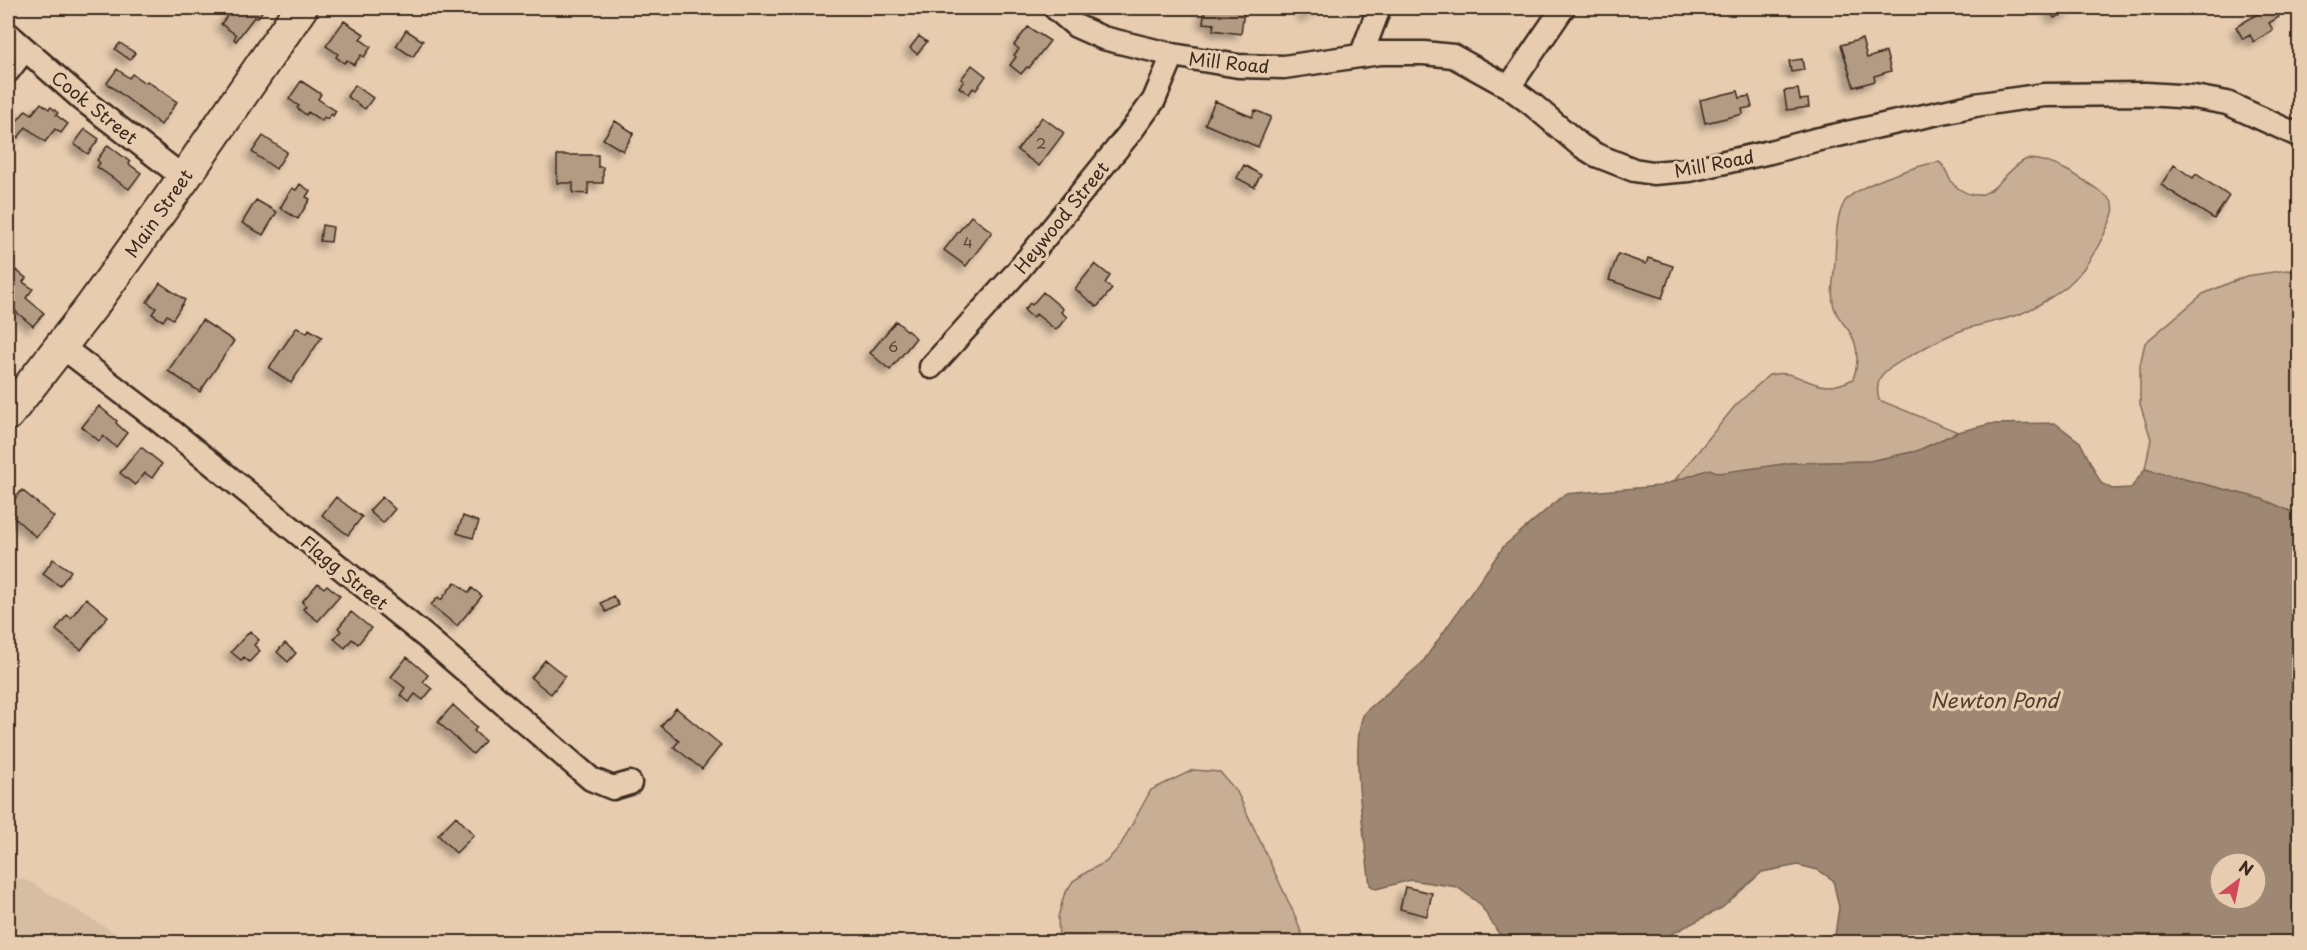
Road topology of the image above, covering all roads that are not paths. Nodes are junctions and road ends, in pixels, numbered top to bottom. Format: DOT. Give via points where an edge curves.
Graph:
graph roads {
  1 [pos="301,8"];
  2 [pos="1055,8"];
  3 [pos="1379,8"];
  4 [pos="1563,8"];
  5 [pos="8,34"];
  6 [pos="25,49"];
  7 [pos="1173,55"];
  8 [pos="1361,56"];
  9 [pos="8,71"];
  10 [pos="1509,87"];
  11 [pos="2295,126"];
  12 [pos="184,178"];
  13 [pos="61,346"];
  14 [pos="931,367"];
  15 [pos="8,414"];
  16 [pos="630,783"];
  1 -- 12 [label="main road, Main Street"];
  2 -- 7 [label="street, Mill Road" via="1076,26 1103,38"];
  3 -- 8 [label="street"];
  4 -- 10 [label="street"];
  5 -- 6 [label="street, Cook Street"];
  6 -- 9 [label="street"];
  6 -- 12 [label="street, Cook Street" via="83,100"];
  7 -- 8 [label="street, Mill Road" via="1238,66 1284,67"];
  7 -- 14 [label="street, Heywood Street" via="1154,100 1129,134 1026,261"];
  8 -- 10 [label="street, Mill Road" via="1424,53 1453,57"];
  10 -- 11 [label="street, Mill Road" via="1596,155 1653,173 1689,170 1964,108 2044,95 2194,97"];
  12 -- 13 [label="main road, Main Street"];
  13 -- 15 [label="main road, Main Street"];
  13 -- 16 [label="street, Flagg Street" via="425,636 591,779 613,788"];
}
